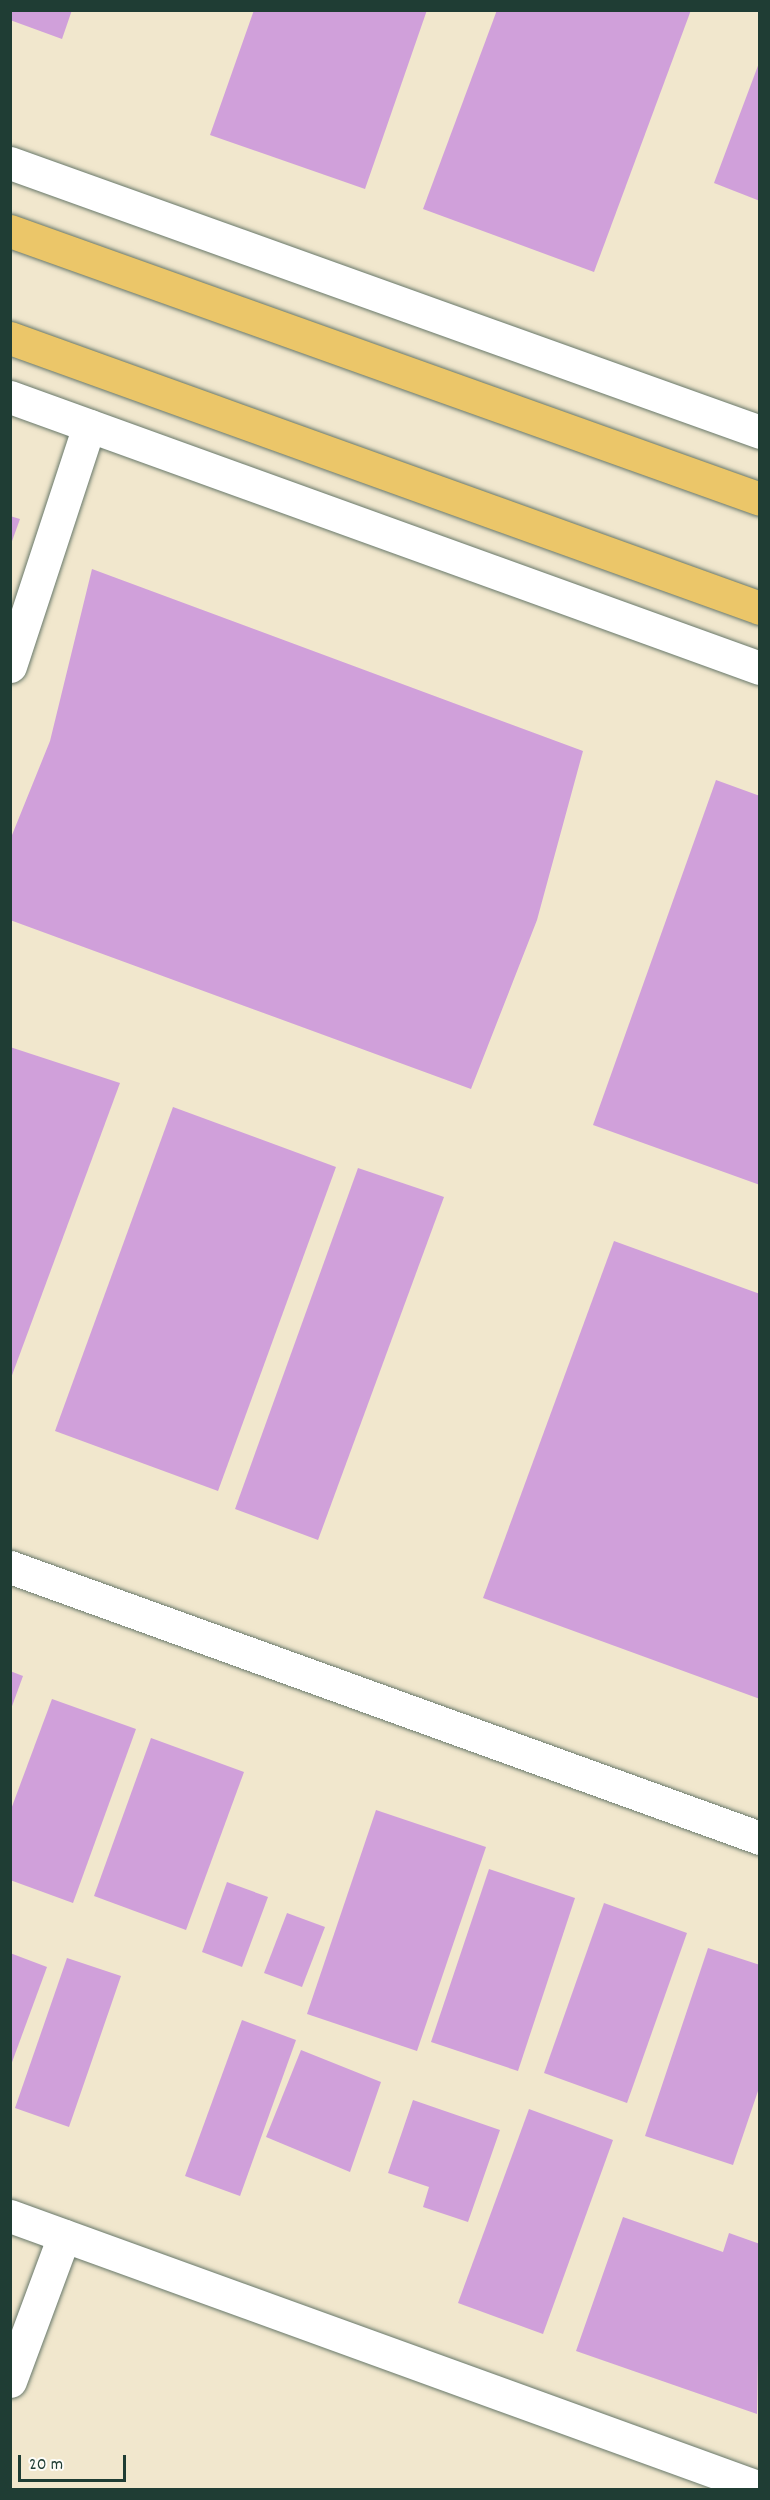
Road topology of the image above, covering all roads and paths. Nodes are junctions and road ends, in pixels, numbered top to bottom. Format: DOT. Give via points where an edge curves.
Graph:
graph roads {
  1 [pos="10,163"];
  2 [pos="10,231"];
  3 [pos="10,338"];
  4 [pos="10,397"];
  5 [pos="89,426"];
  6 [pos="759,432"];
  7 [pos="759,499"];
  8 [pos="759,608"];
  9 [pos="10,666"];
  10 [pos="759,668"];
  11 [pos="10,1567"];
  12 [pos="759,1838"];
  13 [pos="10,2217"];
  14 [pos="64,2236"];
  15 [pos="10,2381"];
  16 [pos="759,2488"];
  1 -- 6 [label="street"];
  2 -- 7 [label="main road"];
  3 -- 8 [label="main road"];
  4 -- 5 [label="street"];
  5 -- 9 [label="street"];
  5 -- 10 [label="street"];
  11 -- 12 [label="street"];
  13 -- 14 [label="street"];
  14 -- 15 [label="street"];
  14 -- 16 [label="street"];
}
